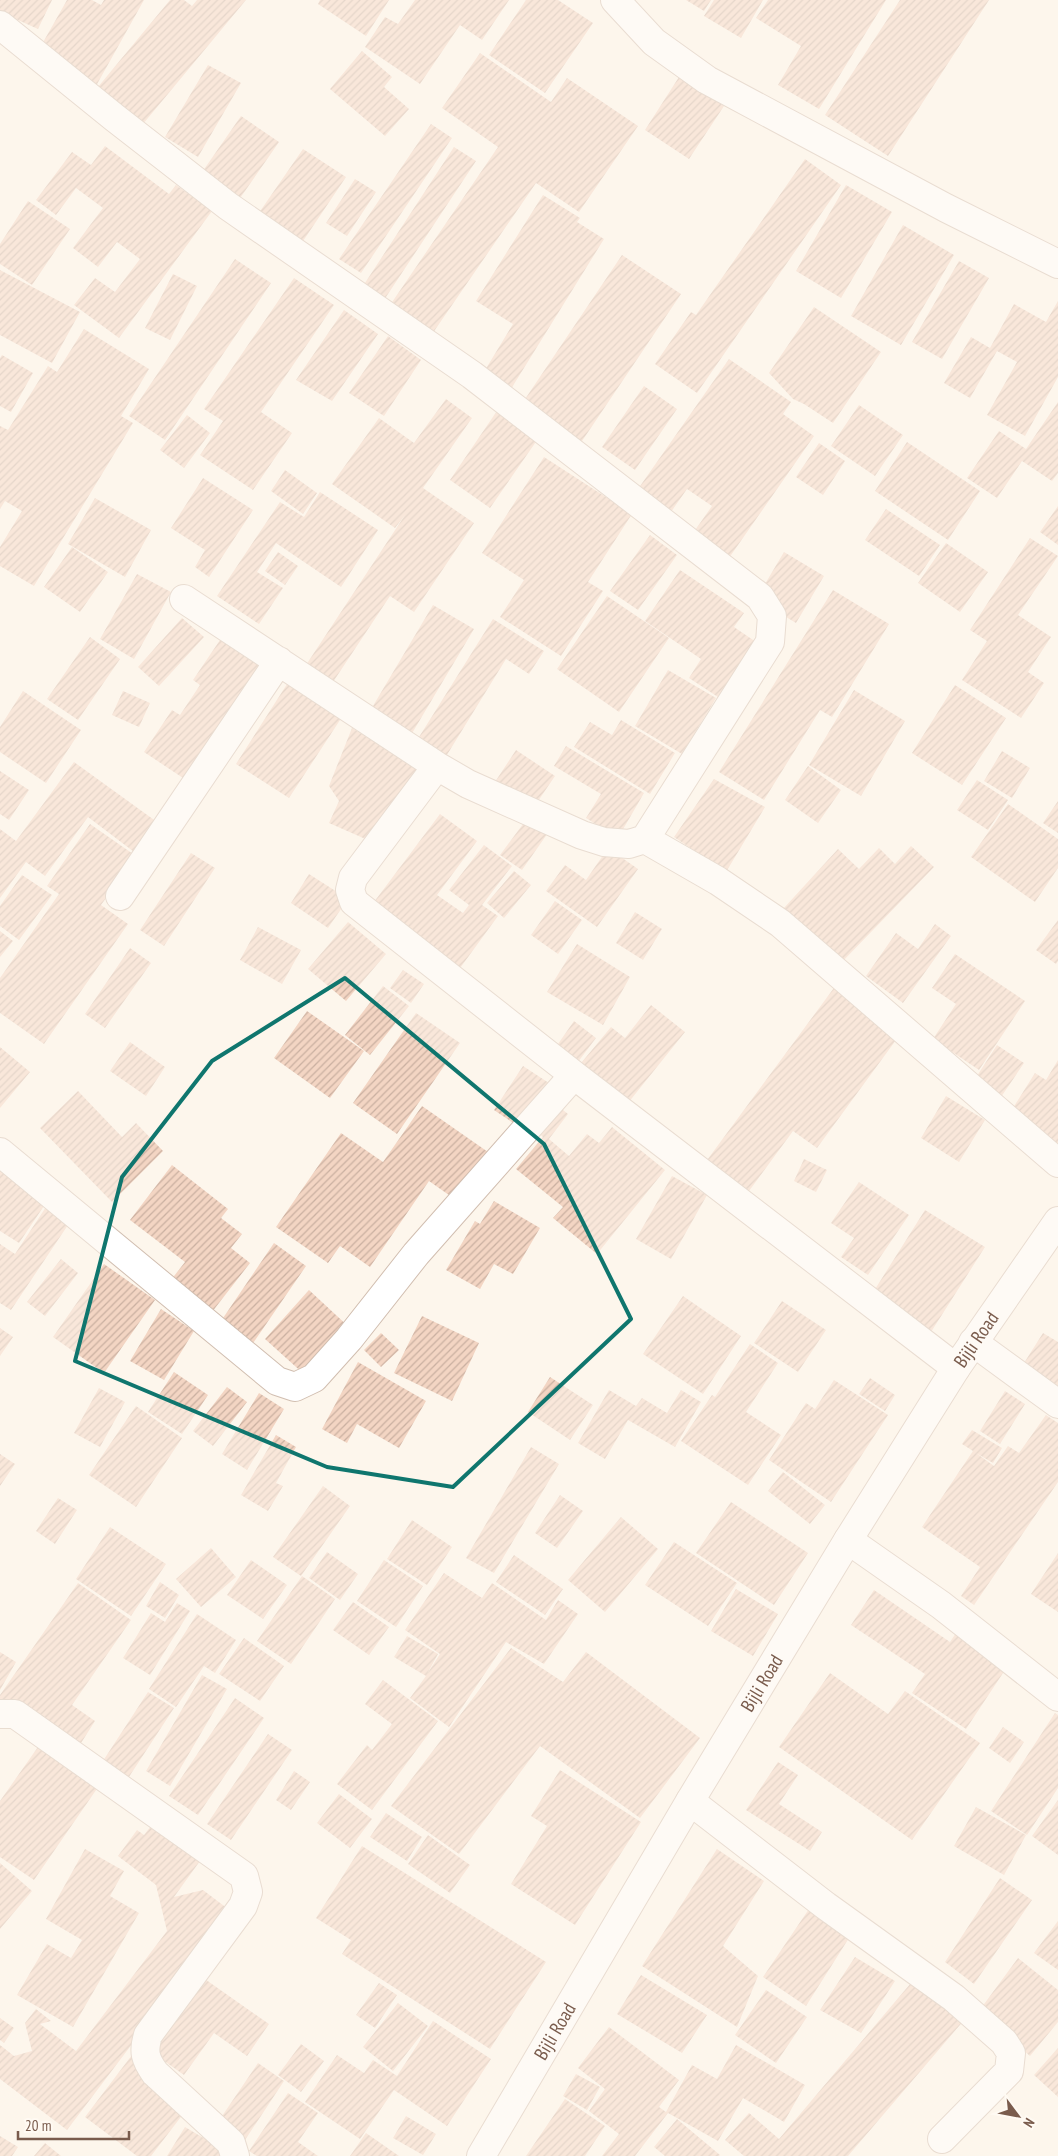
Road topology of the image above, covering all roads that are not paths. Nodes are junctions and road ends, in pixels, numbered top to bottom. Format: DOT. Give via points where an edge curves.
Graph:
graph roads {
  1 [pos="615,0"];
  2 [pos="0,24"];
  3 [pos="1058,264"];
  4 [pos="184,599"];
  5 [pos="279,661"];
  6 [pos="437,766"];
  7 [pos="645,840"];
  8 [pos="120,896"];
  9 [pos="574,1075"];
  10 [pos="0,1152"];
  11 [pos="1058,1164"];
  12 [pos="1058,1221"];
  13 [pos="973,1342"];
  14 [pos="956,1368"];
  15 [pos="1058,1404"];
  16 [pos="848,1540"];
  17 [pos="1058,1697"];
  18 [pos="0,1714"];
  19 [pos="690,1801"];
  20 [pos="942,2139"];
  21 [pos="235,2156"];
  22 [pos="481,2156"];
  1 -- 3 [label="street" via="654,42 707,80"];
  2 -- 7 [label="street" via="228,206 472,375 760,597 772,616 770,642"];
  4 -- 5 [label="street"];
  5 -- 6 [label="street"];
  5 -- 8 [label="street"];
  6 -- 7 [label="street" via="468,784 582,835 612,843 629,844"];
  6 -- 9 [label="street" via="353,878 350,890 354,902"];
  7 -- 11 [label="street" via="780,923"];
  9 -- 10 [label="street" via="416,1254 349,1339 314,1378 295,1387 277,1382"];
  9 -- 14 [label="street"];
  12 -- 13 [label="street, Bijli Road"];
  13 -- 14 [label="street, Bijli Road"];
  13 -- 15 [label="street"];
  14 -- 16 [label="street, Bijli Road"];
  16 -- 17 [label="street" via="941,1605"];
  16 -- 19 [label="street, Bijli Road"];
  18 -- 21 [label="street" via="15,1714 244,1876 248,1892 243,1906 148,2035 144,2049 146,2062 155,2073 232,2143"];
  19 -- 20 [label="street" via="826,1906 954,1998 1004,2042 1011,2054 1009,2071"];
  19 -- 22 [label="street, Bijli Road"];
}
